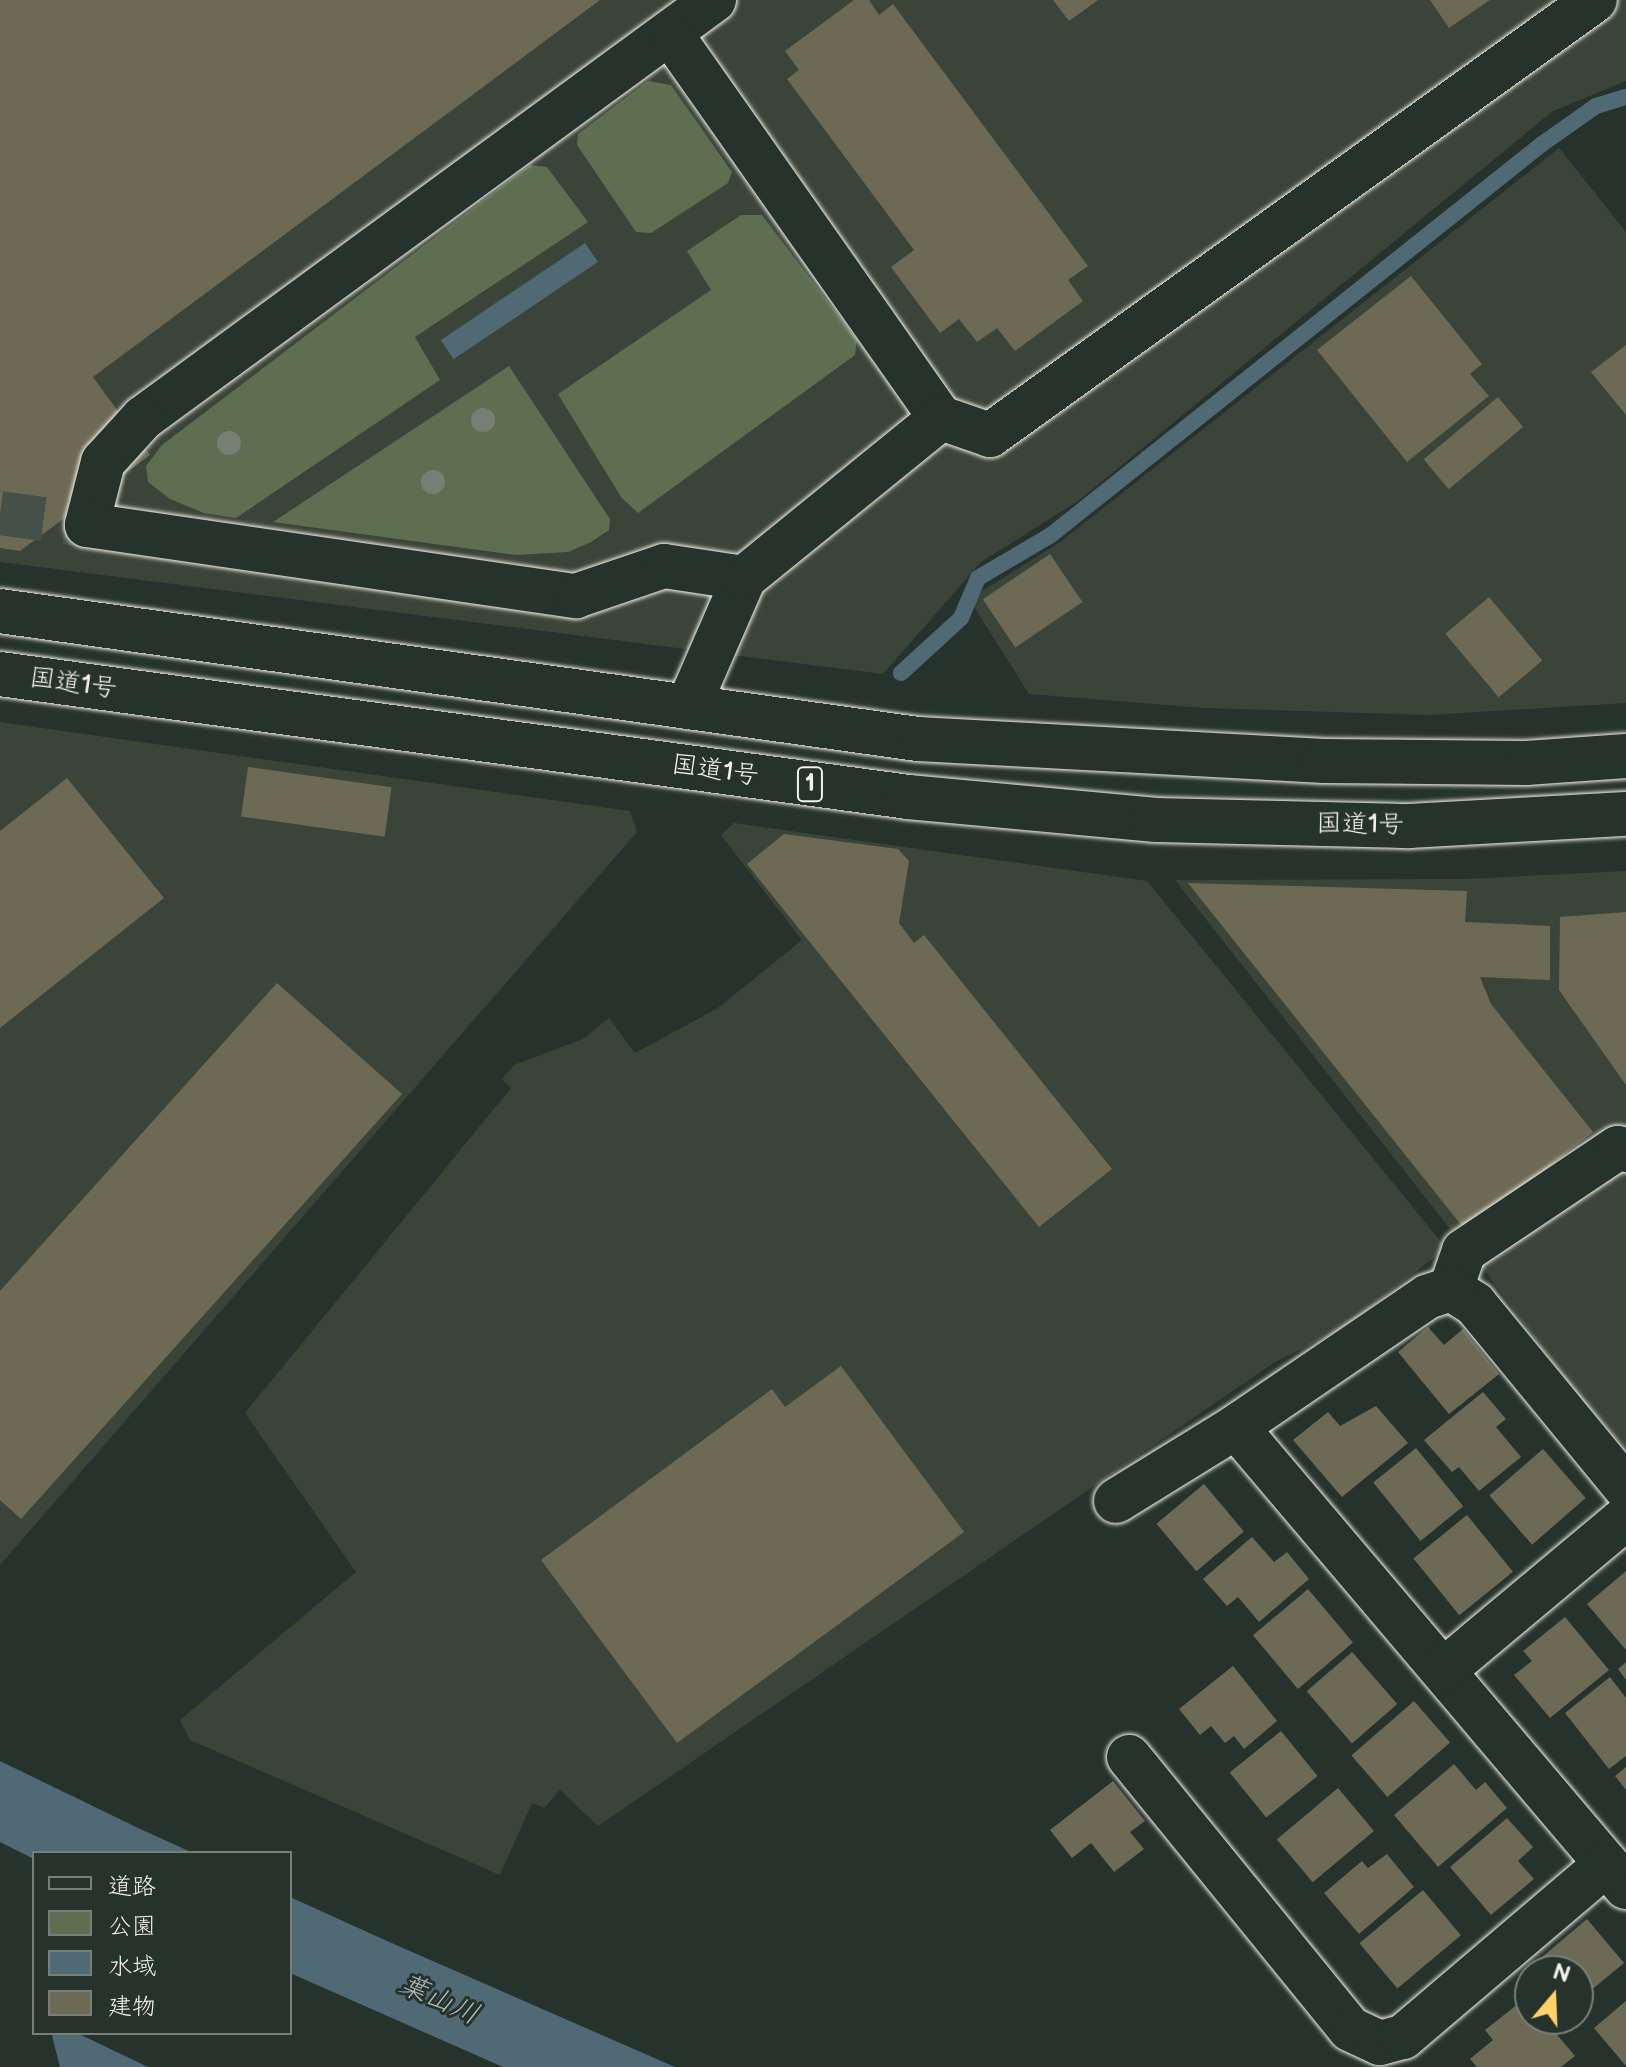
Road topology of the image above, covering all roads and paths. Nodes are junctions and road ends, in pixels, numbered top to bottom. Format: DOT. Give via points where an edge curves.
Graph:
graph roads {
  1 [pos="714,0"];
  2 [pos="1584,3"];
  3 [pos="670,33"];
  4 [pos="941,418"];
  5 [pos="744,578"];
  6 [pos="0,611"];
  7 [pos="0,674"];
  8 [pos="688,707"];
  9 [pos="1626,756"];
  10 [pos="1626,814"];
  11 [pos="1626,1150"];
  12 [pos="1451,1289"];
  13 [pos="1236,1427"];
  14 [pos="1626,1488"];
  15 [pos="1116,1501"];
  16 [pos="1626,1518"];
  17 [pos="1444,1670"];
  18 [pos="1129,1757"];
  19 [pos="1616,1876"];
  1 -- 3 [label="main road"];
  2 -- 4 [label="main road" via="990,435"];
  3 -- 4 [label="main road"];
  3 -- 5 [label="main road" via="143,418 103,462 87,525 576,596 664,566"];
  4 -- 5 [label="main road"];
  5 -- 8 [label="main road"];
  6 -- 8 [label="main road, 1"];
  7 -- 10 [label="main road, 国道1号 / 1" via="908,797 1156,820 1409,826"];
  8 -- 9 [label="main road, 1" via="918,739 1324,761 1526,763"];
  11 -- 12 [label="main road" via="1618,1148 1464,1251"];
  12 -- 13 [label="main road" via="1427,1297"];
  12 -- 14 [label="main road" via="1475,1304"];
  13 -- 15 [label="main road"];
  13 -- 17 [label="main road"];
  16 -- 17 [label="main road"];
  17 -- 19 [label="main road"];
  18 -- 19 [label="main road" via="1350,2029 1380,2043 1403,2037"];
}
